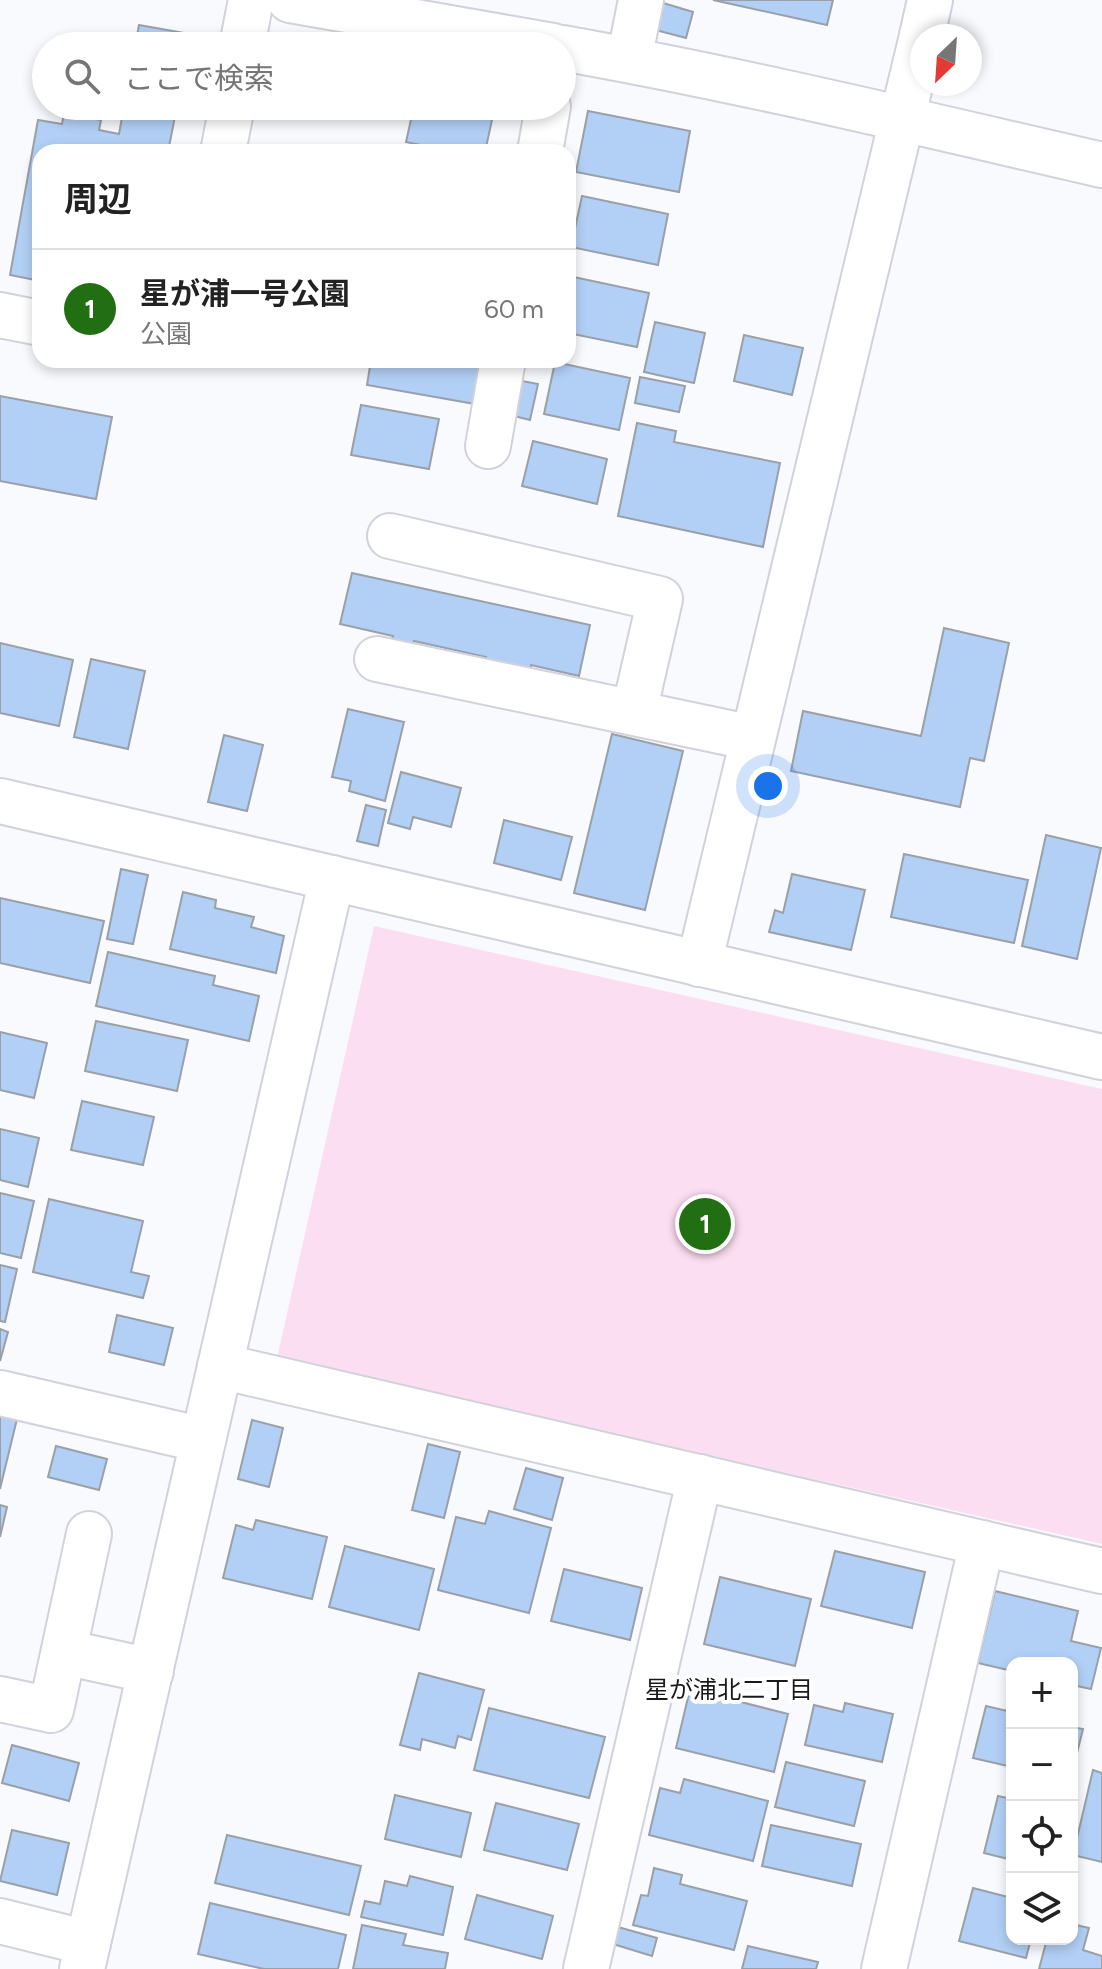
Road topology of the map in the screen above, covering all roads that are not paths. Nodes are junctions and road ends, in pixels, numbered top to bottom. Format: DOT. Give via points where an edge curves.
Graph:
graph roads {
  1 [pos="251,0"];
  2 [pos="290,0"];
  3 [pos="641,0"];
  4 [pos="930,0"];
  5 [pos="925,24"];
  6 [pos="245,32"];
  7 [pos="473,32"];
  8 [pos="576,51"];
  9 [pos="629,60"];
  10 [pos="910,88"];
  11 [pos="903,119"];
  12 [pos="229,120"];
  13 [pos="546,120"];
  14 [pos="225,144"];
  15 [pos="541,144"];
  16 [pos="1102,165"];
  17 [pos="0,315"];
  18 [pos="32,321"];
  19 [pos="502,368"];
  20 [pos="488,446"];
  21 [pos="390,536"];
  22 [pos="377,659"];
  23 [pos="634,712"];
  24 [pos="753,738"];
  25 [pos="0,801"];
  26 [pos="332,878"];
  27 [pos="699,964"];
  28 [pos="1102,1057"];
  29 [pos="220,1366"];
  30 [pos="0,1393"];
  31 [pos="203,1440"];
  32 [pos="700,1477"];
  33 [pos="89,1534"];
  34 [pos="982,1543"];
  35 [pos="1102,1571"];
  36 [pos="64,1652"];
  37 [pos="151,1671"];
  38 [pos="0,1699"];
  39 [pos="0,1921"];
  40 [pos="85,1956"];
  41 [pos="586,1969"];
  42 [pos="884,1969"];
  1 -- 6 [label="street"];
  2 -- 7 [label="street"];
  3 -- 9 [label="street"];
  4 -- 5 [label="street"];
  8 -- 9 [label="street"];
  9 -- 11 [label="street"];
  10 -- 11 [label="street"];
  11 -- 16 [label="street"];
  11 -- 24 [label="street"];
  12 -- 14 [label="street"];
  13 -- 15 [label="street"];
  17 -- 18 [label="street"];
  19 -- 20 [label="street"];
  21 -- 23 [label="street" via="660,599"];
  22 -- 23 [label="street"];
  23 -- 24 [label="street"];
  24 -- 27 [label="street"];
  25 -- 26 [label="street"];
  26 -- 27 [label="street"];
  26 -- 29 [label="street"];
  27 -- 28 [label="street"];
  29 -- 31 [label="street"];
  29 -- 32 [label="street"];
  30 -- 31 [label="street"];
  31 -- 37 [label="street"];
  32 -- 34 [label="street"];
  32 -- 41 [label="street"];
  33 -- 36 [label="street"];
  34 -- 35 [label="street"];
  34 -- 42 [label="street"];
  36 -- 37 [label="street"];
  36 -- 38 [label="street" via="51,1710"];
  37 -- 40 [label="street"];
  39 -- 40 [label="street"];
}
